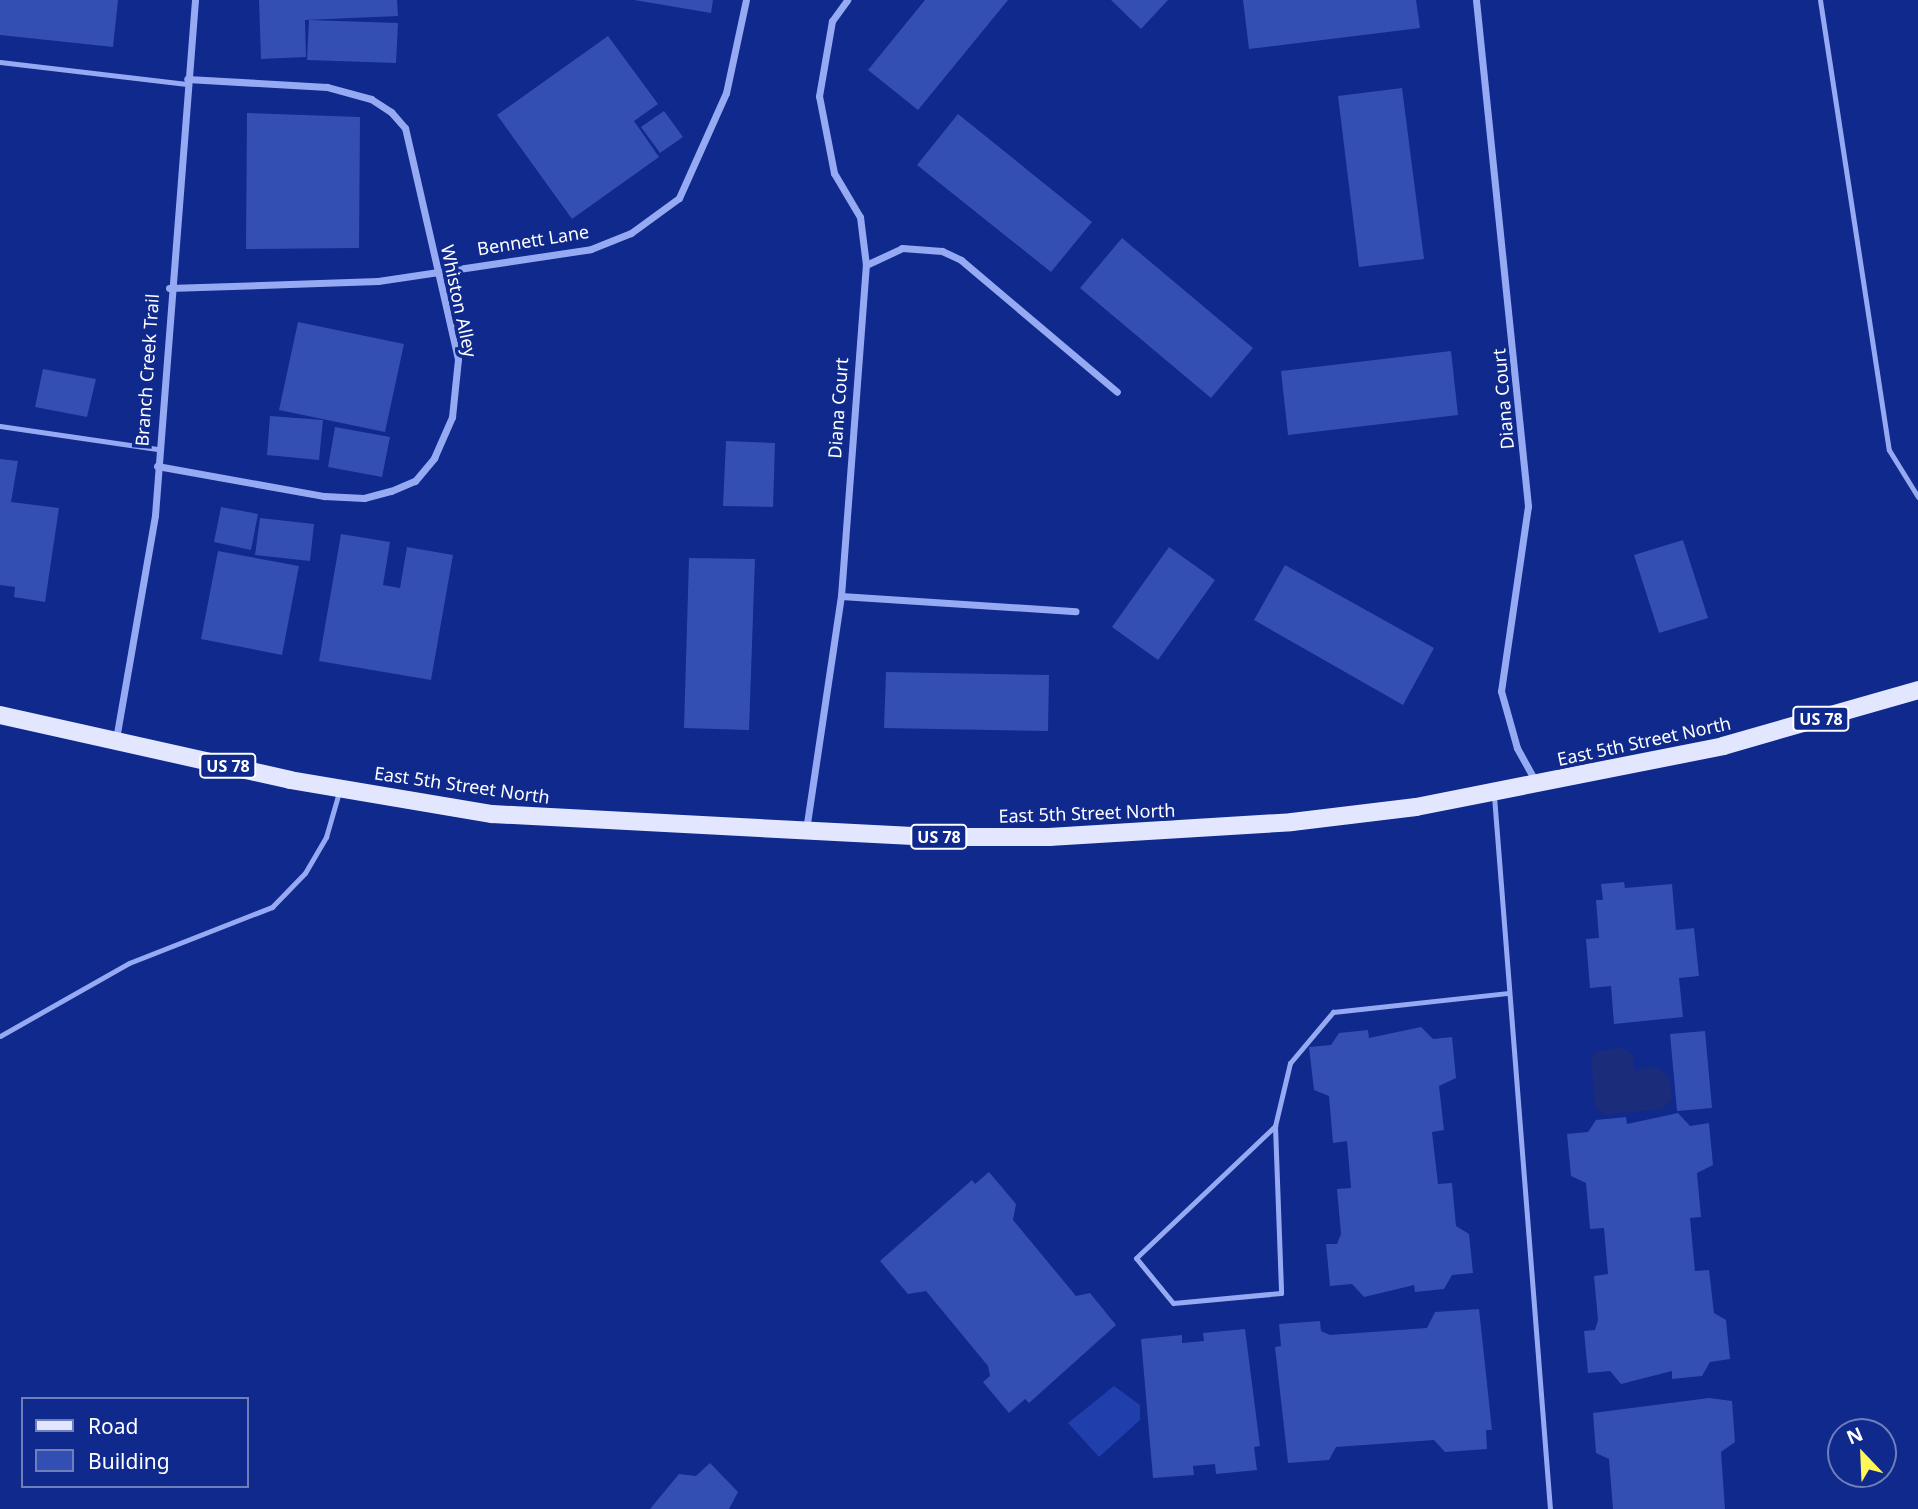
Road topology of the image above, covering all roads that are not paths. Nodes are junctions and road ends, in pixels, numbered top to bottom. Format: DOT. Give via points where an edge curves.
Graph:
graph roads {
  1 [pos="195,0"];
  2 [pos="746,0"];
  3 [pos="848,0"];
  4 [pos="1476,0"];
  5 [pos="1820,0"];
  6 [pos="0,62"];
  7 [pos="187,81"];
  8 [pos="866,265"];
  9 [pos="437,271"];
  10 [pos="169,288"];
  11 [pos="1117,392"];
  12 [pos="0,426"];
  13 [pos="157,449"];
  14 [pos="157,466"];
  15 [pos="1918,497"];
  16 [pos="841,596"];
  17 [pos="1076,611"];
  18 [pos="1918,690"];
  19 [pos="0,715"];
  20 [pos="116,740"];
  21 [pos="1539,786"];
  22 [pos="340,789"];
  23 [pos="1494,793"];
  24 [pos="806,832"];
  25 [pos="1509,993"];
  26 [pos="0,1036"];
  27 [pos="1275,1126"];
  28 [pos="1550,1509"];
  1 -- 7 [label="street, Branch Creek Trail"];
  2 -- 9 [label="street, Bennett Lane" via="726,93 679,198 631,233 591,248"];
  3 -- 8 [label="street, Diana Court" via="832,21 819,96 834,173 860,217"];
  4 -- 21 [label="street, Diana Court" via="1528,506 1502,691 1517,748"];
  5 -- 15 [label="lane" via="1889,450"];
  6 -- 7 [label="lane"];
  7 -- 9 [label="street, Whiston Alley" via="327,87 371,99 391,112 404,128"];
  7 -- 10 [label="street, Branch Creek Trail"];
  8 -- 11 [label="street" via="902,248 942,251 961,260"];
  8 -- 16 [label="street, Diana Court"];
  9 -- 10 [label="street, Bennett Lane" via="377,281"];
  9 -- 14 [label="street, Whiston Alley" via="458,359 452,417 415,481 364,498 324,496"];
  10 -- 13 [label="street, Branch Creek Trail"];
  12 -- 13 [label="lane"];
  13 -- 14 [label="street, Branch Creek Trail"];
  14 -- 20 [label="street, Branch Creek Trail" via="155,516"];
  16 -- 17 [label="street"];
  16 -- 24 [label="street, Diana Court"];
  18 -- 21 [label="main road, East 5th Street North / US 78" via="1723,746"];
  19 -- 20 [label="main road, East 5th Street North / US 78"];
  20 -- 22 [label="main road, East 5th Street North / US 78"];
  21 -- 23 [label="main road, East 5th Street North / US 78"];
  22 -- 24 [label="main road, East 5th Street North / US 78" via="492,814"];
  22 -- 26 [label="lane" via="321,846 272,907 129,963"];
  23 -- 24 [label="main road, East 5th Street North / US 78" via="1171,832 928,837"];
  23 -- 25 [label="lane"];
  25 -- 27 [label="lane" via="1333,1012 1290,1063"];
  25 -- 28 [label="lane"];
  27 -- 27 [label="lane" via="1136,1258 1173,1303 1281,1293"];
}
